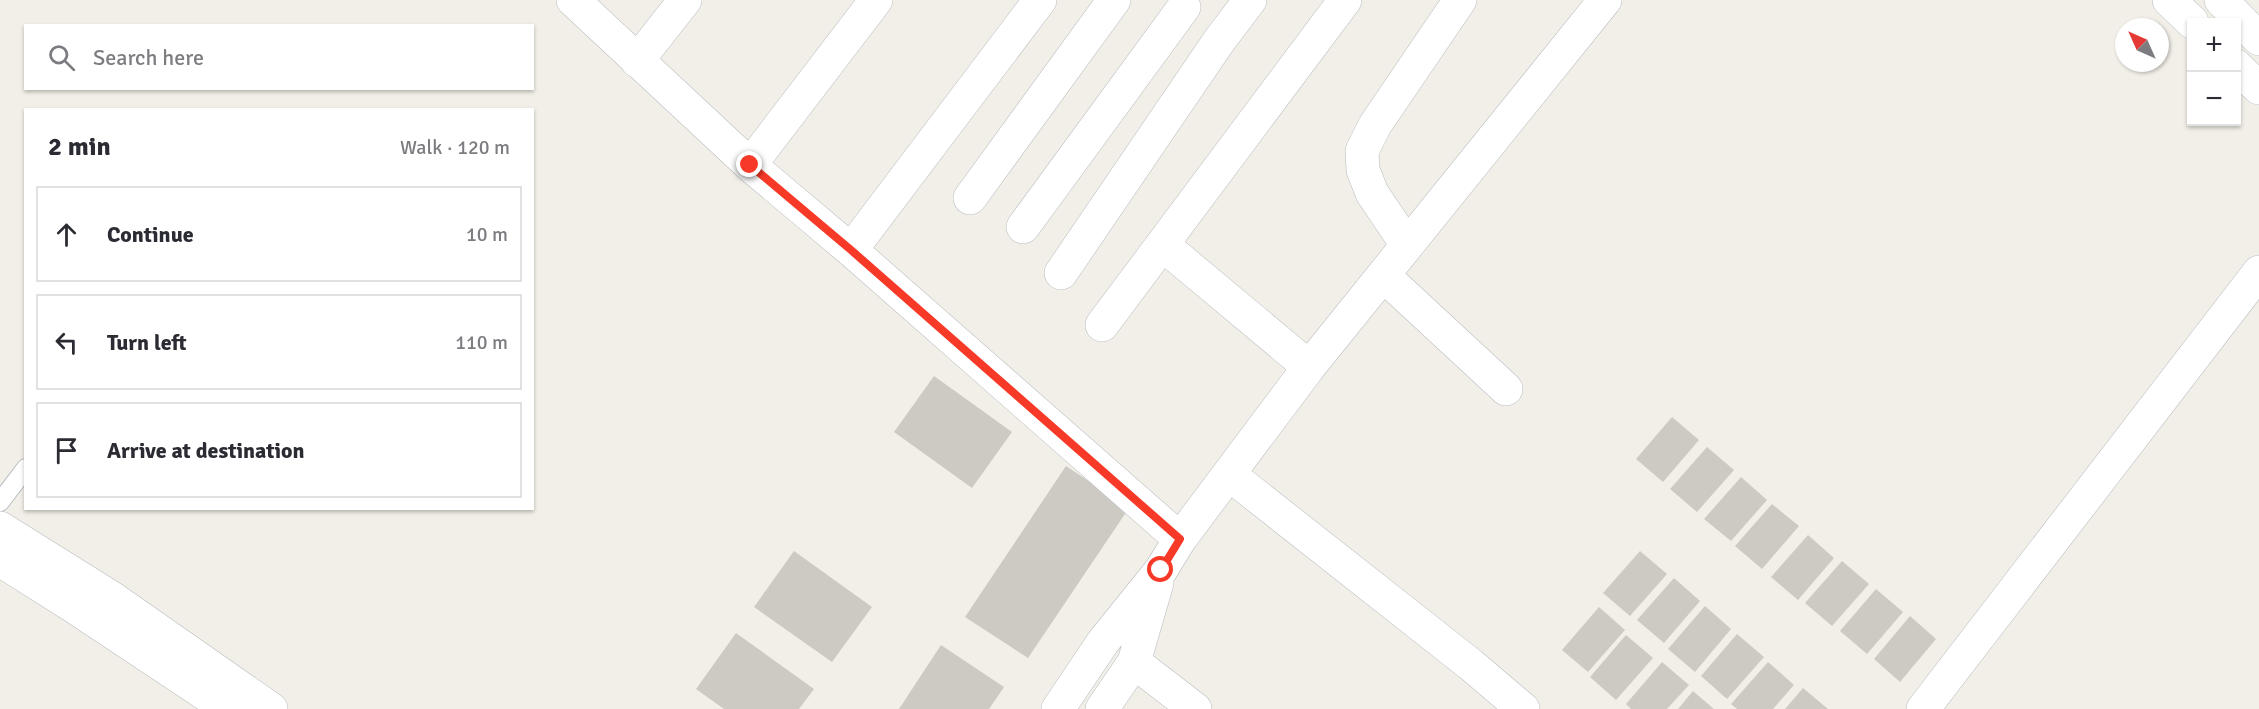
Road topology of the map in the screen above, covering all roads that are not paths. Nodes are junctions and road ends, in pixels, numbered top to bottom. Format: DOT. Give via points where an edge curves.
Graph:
graph roads {
  1 [pos="573,0"];
  2 [pos="685,0"];
  3 [pos="876,0"];
  4 [pos="1040,0"];
  5 [pos="1114,0"];
  6 [pos="1250,0"];
  7 [pos="1345,0"];
  8 [pos="1460,0"];
  9 [pos="1605,0"];
  10 [pos="2169,0"];
  11 [pos="2221,0"];
  12 [pos="1180,4"];
  13 [pos="2188,18"];
  14 [pos="2259,39"];
  15 [pos="1219,41"];
  16 [pos="638,61"];
  17 [pos="2241,71"];
  18 [pos="2259,88"];
  19 [pos="750,165"];
  20 [pos="970,198"];
  21 [pos="1023,227"];
  22 [pos="1162,245"];
  23 [pos="1407,245"];
  24 [pos="851,250"];
  25 [pos="2259,272"];
  26 [pos="1060,273"];
  27 [pos="1384,276"];
  28 [pos="1102,325"];
  29 [pos="1309,367"];
  30 [pos="1506,389"];
  31 [pos="24,471"];
  32 [pos="1230,475"];
  33 [pos="0,502"];
  34 [pos="0,528"];
  35 [pos="1180,539"];
  36 [pos="0,560"];
  37 [pos="1161,570"];
  38 [pos="1134,662"];
  39 [pos="228,709"];
  40 [pos="271,709"];
  41 [pos="1058,709"];
  42 [pos="1102,709"];
  43 [pos="1195,709"];
  44 [pos="1523,709"];
  45 [pos="1923,709"];
  1 -- 16 [label="street"];
  2 -- 16 [label="street"];
  3 -- 19 [label="street"];
  4 -- 24 [label="street"];
  5 -- 20 [label="street"];
  6 -- 15 [label="street"];
  7 -- 22 [label="street"];
  8 -- 23 [label="street" via="1375,125 1362,151 1363,170 1372,193"];
  9 -- 23 [label="street"];
  10 -- 13 [label="street"];
  11 -- 14 [label="street"];
  12 -- 15 [label="street"];
  12 -- 21 [label="street"];
  15 -- 26 [label="street"];
  16 -- 19 [label="street"];
  17 -- 18 [label="street"];
  19 -- 24 [label="street"];
  22 -- 28 [label="street"];
  22 -- 29 [label="street"];
  23 -- 27 [label="street"];
  24 -- 35 [label="street"];
  25 -- 45 [label="street"];
  27 -- 29 [label="street"];
  27 -- 30 [label="street"];
  29 -- 32 [label="street"];
  31 -- 33 [label="lane"];
  32 -- 35 [label="street"];
  32 -- 44 [label="street"];
  34 -- 40 [label="street" via="112,598"];
  35 -- 37 [label="street"];
  36 -- 39 [label="street"];
  37 -- 38 [label="street"];
  37 -- 41 [label="street" via="1103,642"];
  38 -- 42 [label="street"];
  38 -- 43 [label="street"];
}
